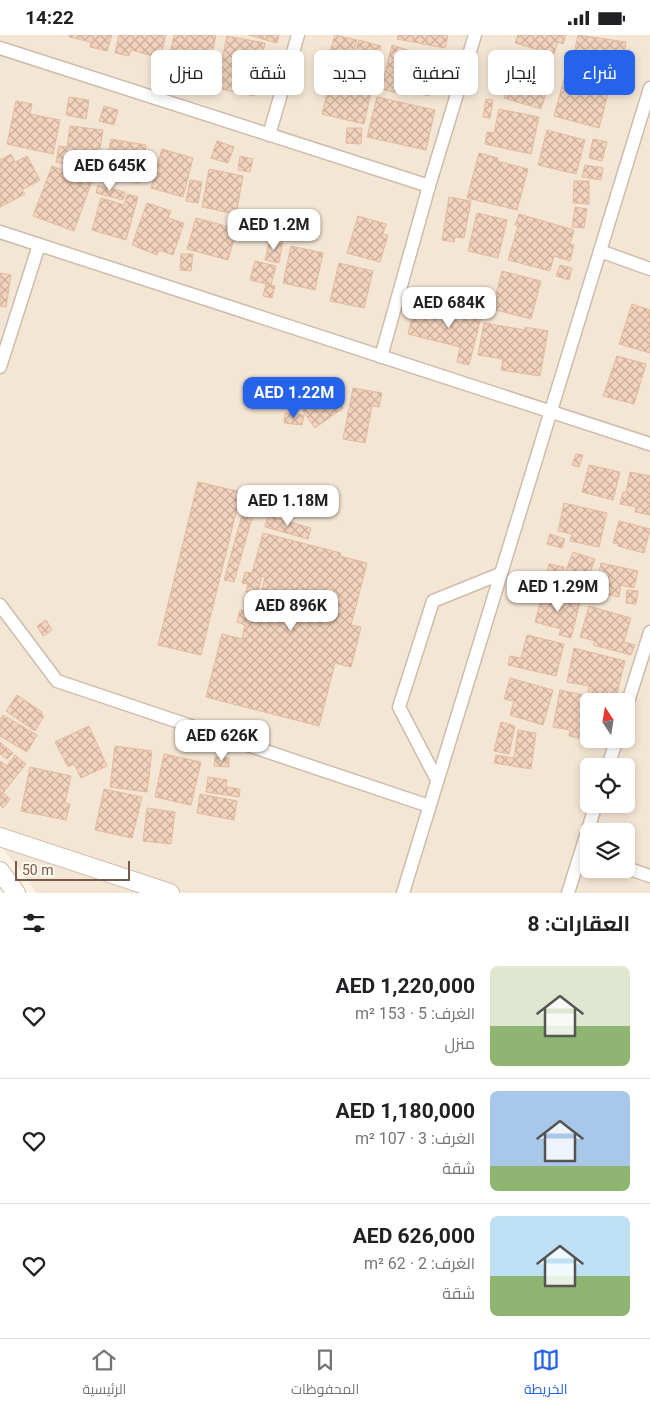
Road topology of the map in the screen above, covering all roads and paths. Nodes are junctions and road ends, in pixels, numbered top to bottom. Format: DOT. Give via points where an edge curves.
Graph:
graph roads {
  1 [pos="298,35"];
  2 [pos="475,35"];
  3 [pos="0,48"];
  4 [pos="650,88"];
  5 [pos="269,135"];
  6 [pos="429,186"];
  7 [pos="0,232"];
  8 [pos="39,245"];
  9 [pos="600,251"];
  10 [pos="650,269"];
  11 [pos="381,357"];
  12 [pos="0,367"];
  13 [pos="550,412"];
  14 [pos="650,444"];
  15 [pos="500,574"];
  16 [pos="0,605"];
  17 [pos="650,632"];
  18 [pos="631,693"];
  19 [pos="437,780"];
  20 [pos="429,805"];
  21 [pos="0,837"];
  22 [pos="580,865"];
  23 [pos="0,871"];
  24 [pos="635,871"];
  25 [pos="650,876"];
  26 [pos="16,893"];
  27 [pos="170,893"];
  28 [pos="403,893"];
  29 [pos="568,893"];
  1 -- 5 [label="street"];
  2 -- 6 [label="street"];
  3 -- 5 [label="street"];
  4 -- 9 [label="street"];
  5 -- 6 [label="street"];
  6 -- 11 [label="street"];
  7 -- 8 [label="street"];
  8 -- 11 [label="street"];
  8 -- 12 [label="street"];
  9 -- 10 [label="street"];
  9 -- 13 [label="street"];
  11 -- 13 [label="street"];
  13 -- 14 [label="street"];
  13 -- 15 [label="street"];
  15 -- 19 [label="street"];
  15 -- 19 [label="street" via="433,601 399,707"];
  16 -- 20 [label="street" via="57,681"];
  17 -- 18 [label="street"];
  19 -- 20 [label="street"];
  20 -- 28 [label="street"];
  21 -- 27 [label="street"];
  22 -- 29 [label="street"];
  23 -- 26 [label="street"];
  24 -- 25 [label="street"];
}
